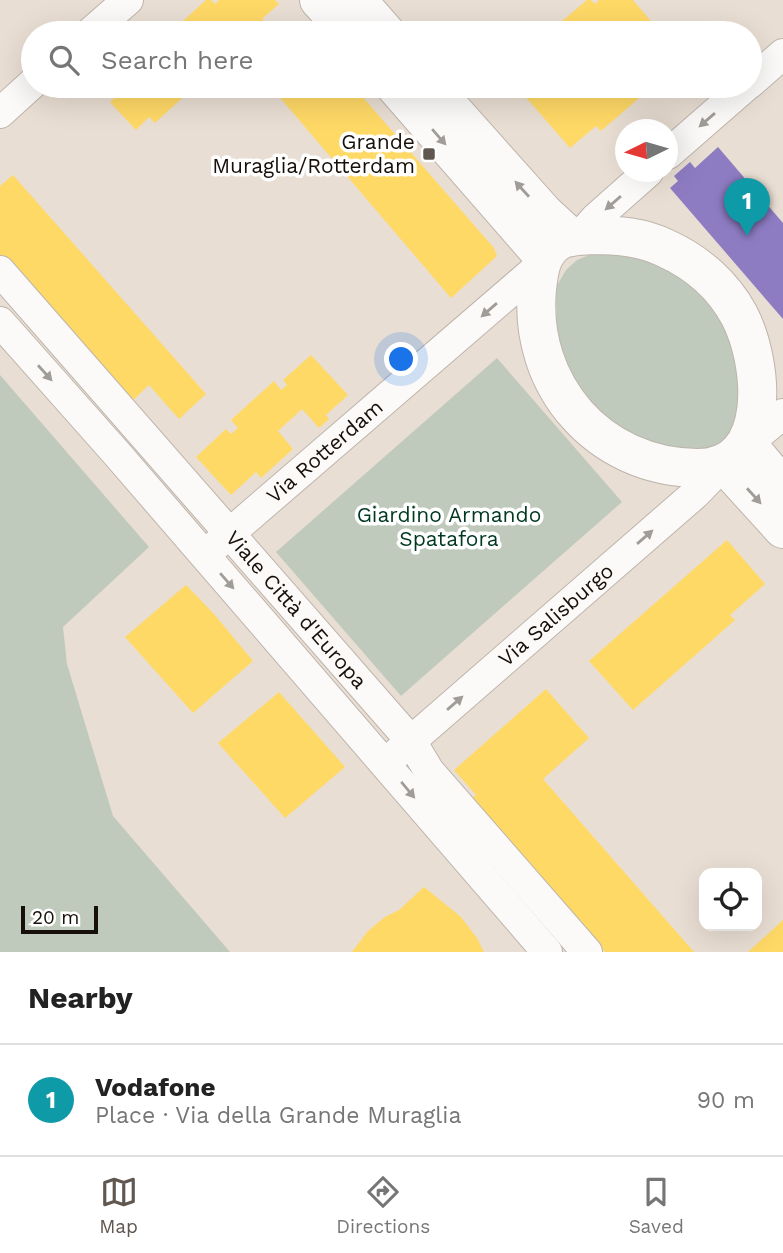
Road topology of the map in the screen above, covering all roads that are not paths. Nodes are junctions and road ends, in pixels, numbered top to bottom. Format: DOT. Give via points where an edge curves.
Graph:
graph roads {
  1 [pos="128,0"];
  2 [pos="320,0"];
  3 [pos="357,0"];
  4 [pos="104,21"];
  5 [pos="338,21"];
  6 [pos="375,21"];
  7 [pos="21,94"];
  8 [pos="407,98"];
  9 [pos="442,98"];
  10 [pos="732,98"];
  11 [pos="0,113"];
  12 [pos="678,145"];
  13 [pos="637,182"];
  14 [pos="559,248"];
  15 [pos="0,271"];
  16 [pos="0,322"];
  17 [pos="783,414"];
  18 [pos="735,454"];
  19 [pos="783,487"];
  20 [pos="783,529"];
  21 [pos="228,534"];
  22 [pos="204,555"];
  23 [pos="411,741"];
  24 [pos="385,764"];
  25 [pos="547,952"];
  26 [pos="587,952"];
  1 -- 4 [label="street"];
  2 -- 5 [label="street"];
  3 -- 6 [label="street"];
  7 -- 11 [label="street"];
  8 -- 14 [label="street, one-way"];
  14 -- 9 [label="street, one-way" via="544,213"];
  10 -- 12 [label="street, one-way"];
  13 -- 14 [label="street, Via Rotterdam, one-way"];
  14 -- 18 [label="street" via="618,236 656,244 697,267 725,293 744,326 755,360 757,402"];
  14 -- 18 [label="street" via="536,298 542,349 560,393 580,418 608,442 669,465 695,468"];
  14 -- 21 [label="street, Via Rotterdam, one-way"];
  15 -- 21 [label="street, Viale Città d'Europa"];
  16 -- 22 [label="street, Viale Città d'Europa, one-way"];
  17 -- 18 [label="street, Via Salisburgo"];
  18 -- 19 [label="street"];
  18 -- 20 [label="street, one-way"];
  23 -- 18 [label="street, Via Salisburgo, one-way"];
  21 -- 22 [label="street, Via Rotterdam"];
  21 -- 23 [label="street, Viale Città d'Europa"];
  22 -- 24 [label="street, Viale Città d'Europa, one-way"];
  23 -- 24 [label="street, Via Salisburgo"];
  23 -- 26 [label="street, Viale Città d'Europa" via="429,771"];
  24 -- 25 [label="street, Viale Città d'Europa, one-way"];
}
